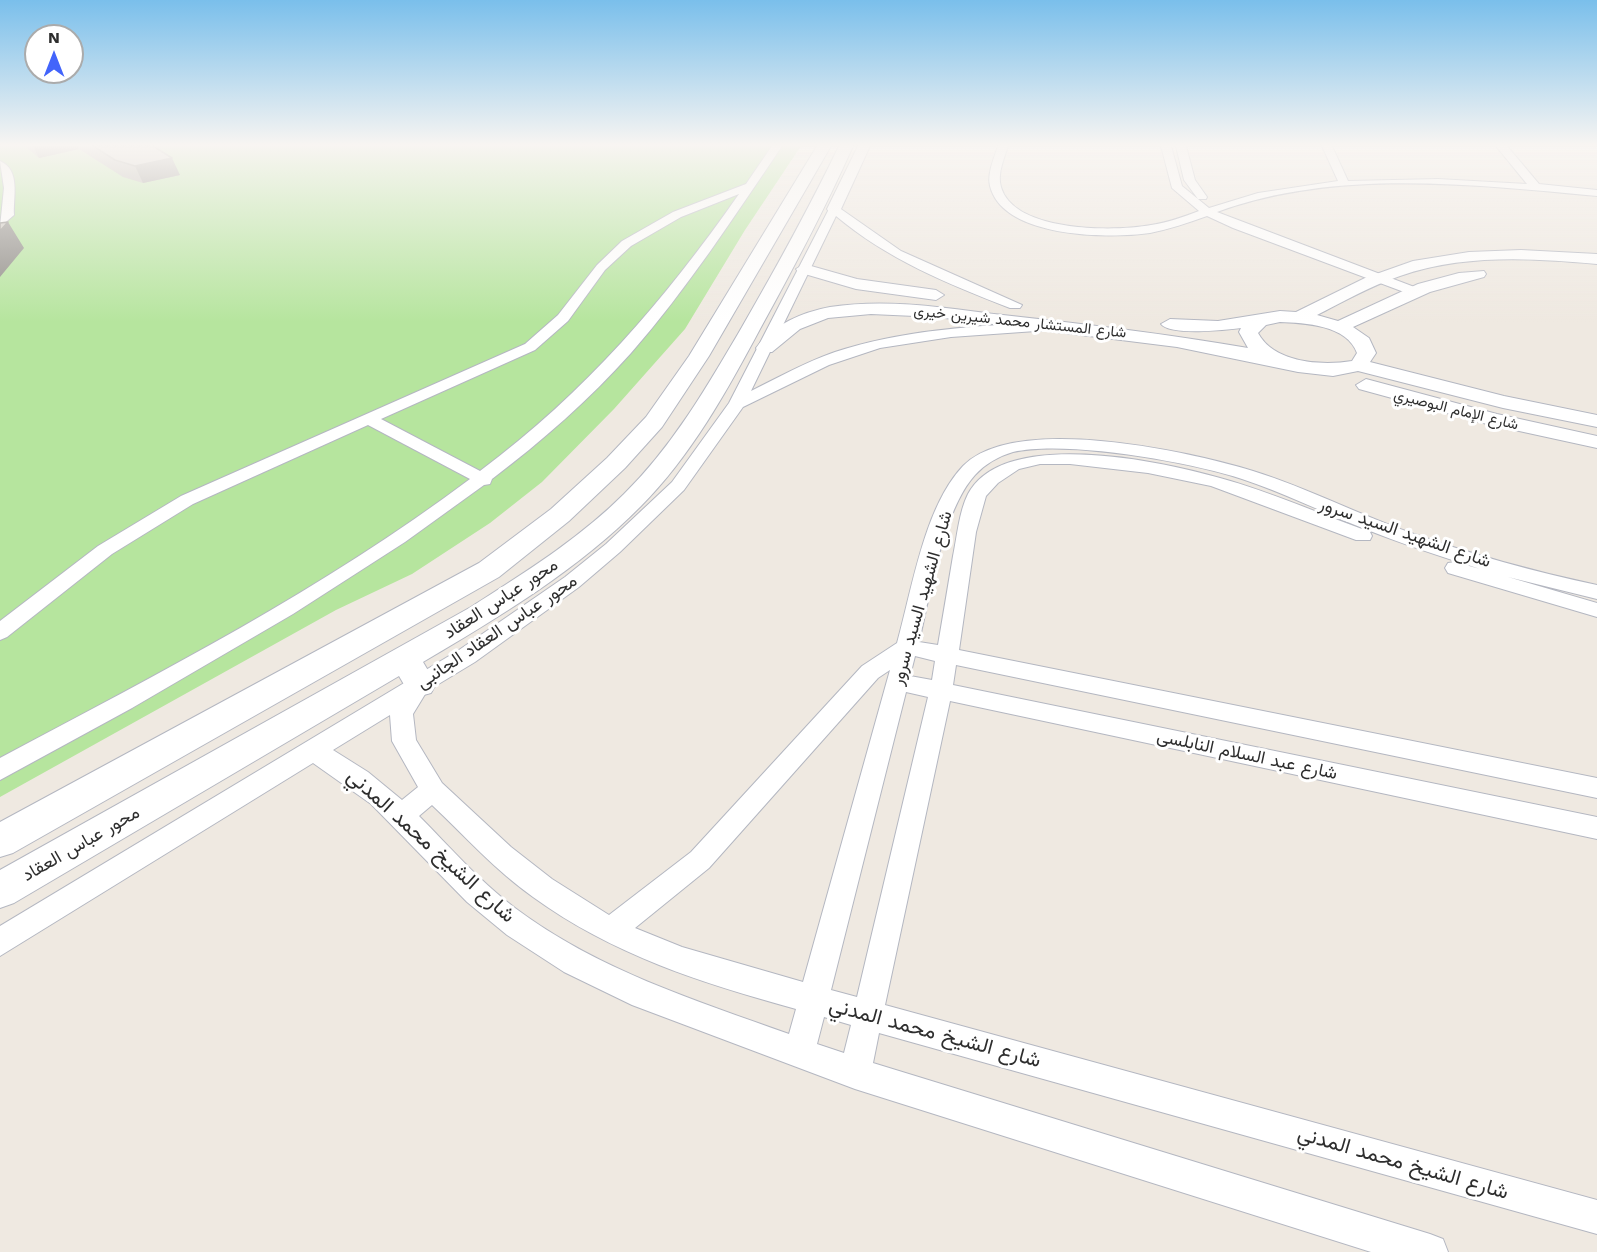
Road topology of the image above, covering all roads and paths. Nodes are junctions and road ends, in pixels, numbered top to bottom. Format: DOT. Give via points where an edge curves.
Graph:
graph roads {
  1 [pos="6,204"];
  2 [pos="703,204"];
  3 [pos="736,204"];
  4 [pos="790,204"];
  5 [pos="824,204"];
  6 [pos="836,204"];
  7 [pos="1006,204"];
  8 [pos="1204,204"];
  9 [pos="1208,204"];
  10 [pos="1234,204"];
  11 [pos="834,209"];
  12 [pos="1213,210"];
  13 [pos="0,224"];
  14 [pos="812,236"];
  15 [pos="1597,259"];
  16 [pos="804,269"];
  17 [pos="1597,270"];
  18 [pos="1389,275"];
  19 [pos="1419,288"];
  20 [pos="1015,305"];
  21 [pos="1299,317"];
  22 [pos="1259,321"];
  23 [pos="1056,326"];
  24 [pos="1340,327"];
  25 [pos="754,346"];
  26 [pos="1282,361"];
  27 [pos="1358,365"];
  28 [pos="1316,369"];
  29 [pos="737,404"];
  30 [pos="370,420"];
  31 [pos="1597,421"];
  32 [pos="1597,442"];
  33 [pos="484,480"];
  34 [pos="1589,599"];
  35 [pos="0,632"];
  36 [pos="907,647"];
  37 [pos="948,654"];
  38 [pos="412,671"];
  39 [pos="898,682"];
  40 [pos="941,691"];
  41 [pos="312,751"];
  42 [pos="0,770"];
  43 [pos="1597,788"];
  44 [pos="433,790"];
  45 [pos="401,815"];
  46 [pos="1597,828"];
  47 [pos="0,841"];
  48 [pos="0,890"];
  49 [pos="610,931"];
  50 [pos="0,942"];
  51 [pos="813,999"];
  52 [pos="869,1014"];
  53 [pos="799,1053"];
  54 [pos="855,1073"];
  55 [pos="1597,1217"];
  56 [pos="1430,1252"];
  1 -- 13 [label="street" via="8,215"];
  2 -- 30 [label="street" via="637,234 592,277 555,327 530,347"];
  3 -- 33 [label="street" via="643,330 600,376"];
  4 -- 47 [label="main road, محور عباس العقاد" via="683,382 654,422 560,515 489,570"];
  5 -- 14 [label="main road, محور عباس العقاد"];
  6 -- 11 [label="street, محور عباس العقاد الجانبى"];
  7 -- 12 [label="street" via="1029,219 1077,231 1153,229"];
  8 -- 12 [label="street"];
  9 -- 12 [label="street"];
  10 -- 12 [label="street"];
  11 -- 14 [label="street, محور عباس العقاد الجانبى"];
  11 -- 20 [label="street" via="900,256"];
  12 -- 18 [label="street" via="1237,225"];
  14 -- 16 [label="street, محور عباس العقاد الجانبى"];
  14 -- 25 [label="main road, محور عباس العقاد"];
  15 -- 18 [label="street" via="1479,257"];
  16 -- 20 [label="street, شارع المستشار محمد شيرين خيرى" via="900,291"];
  16 -- 25 [label="street, محور عباس العقاد الجانبى"];
  17 -- 19 [label="street" via="1502,271"];
  18 -- 19 [label="street"];
  18 -- 21 [label="street"];
  19 -- 24 [label="street"];
  20 -- 22 [label="street, شارع المستشار محمد شيرين خيرى" via="1188,325"];
  21 -- 22 [label="street, شارع المستشار محمد شيرين خيرى"];
  21 -- 24 [label="street"];
  22 -- 26 [label="street" via="1248,332 1250,339 1262,351"];
  23 -- 25 [label="street, شارع المستشار محمد شيرين خيرى" via="862,310 799,321"];
  23 -- 26 [label="street, شارع المستشار محمد شيرين خيرى" via="1168,338"];
  23 -- 29 [label="street" via="884,342 827,360"];
  24 -- 27 [label="street" via="1367,347 1365,360"];
  25 -- 29 [label="street, محور عباس العقاد الجانبى"];
  25 -- 38 [label="main road, محور عباس العقاد" via="651,480 604,526"];
  26 -- 28 [label="street, شارع المستشار محمد شيرين خيرى"];
  27 -- 28 [label="street"];
  27 -- 31 [label="street, شارع الإمام البوصيري"];
  28 -- 32 [label="street, شارع الإمام البوصيري" via="1434,406"];
  29 -- 38 [label="street, محور عباس العقاد الجانبى" via="678,486 613,548 523,618"];
  30 -- 33 [label="street"];
  30 -- 35 [label="street" via="266,462 187,500 105,550"];
  33 -- 42 [label="street" via="414,529 282,611"];
  34 -- 36 [label="street, شارع الشهيد السيد سرور" via="1377,527 1269,482 1223,468 1138,451 1065,444 1024,446 991,455 968,471 953,492 936,536"];
  34 -- 37 [label="street, شارع الشهيد السيد سرور" via="1411,553 1216,482 1148,468 1040,459 1012,465 977,495"];
  36 -- 37 [label="street, شارع عبد السلام النابلسى"];
  36 -- 39 [label="street, شارع الشهيد السيد سرور"];
  36 -- 49 [label="street" via="870,672 700,860"];
  37 -- 40 [label="street, شارع الشهيد السيد سرور"];
  37 -- 43 [label="street, شارع عبد السلام النابلسى"];
  38 -- 41 [label="street, محور عباس العقاد الجانبى"];
  38 -- 44 [label="street, شارع الشيخ محمد المدني" via="401,713 404,741"];
  38 -- 48 [label="main road, محور عباس العقاد"];
  39 -- 40 [label="street, شارع عبد السلام النابلسى"];
  39 -- 51 [label="street, شارع الشهيد السيد سرور"];
  40 -- 46 [label="street, شارع عبد السلام النابلسى"];
  40 -- 52 [label="street, شارع الشهيد السيد سرور"];
  41 -- 45 [label="street, شارع الشيخ محمد المدني" via="341,764"];
  41 -- 50 [label="street, محور عباس العقاد الجانبى"];
  44 -- 45 [label="street"];
  44 -- 49 [label="street, شارع الشيخ محمد المدني" via="542,888"];
  45 -- 53 [label="street, شارع الشيخ محمد المدني" via="478,894 539,942 666,1004"];
  49 -- 51 [label="street, شارع الشيخ محمد المدني" via="680,961"];
  51 -- 52 [label="street, شارع الشيخ محمد المدني"];
  51 -- 53 [label="street, شارع الشهيد السيد سرور"];
  52 -- 54 [label="street, شارع الشهيد السيد سرور"];
  52 -- 55 [label="street, شارع الشيخ محمد المدني"];
  53 -- 54 [label="street, شارع الشيخ محمد المدني"];
  54 -- 56 [label="street, شارع الشيخ محمد المدني"];
}
